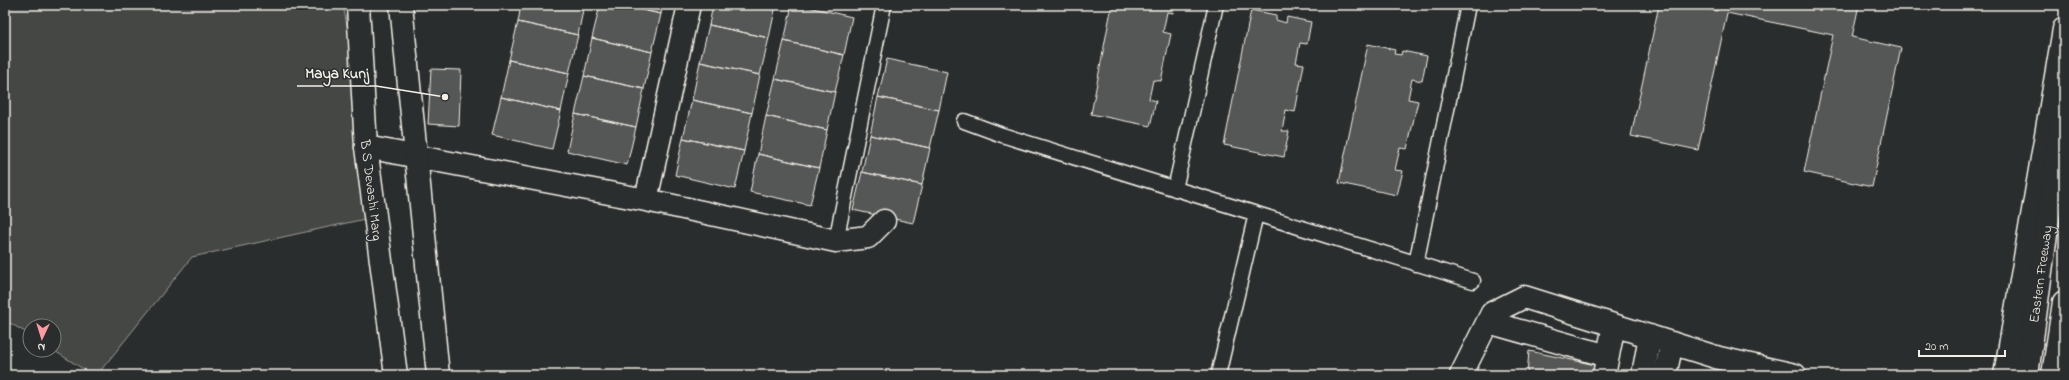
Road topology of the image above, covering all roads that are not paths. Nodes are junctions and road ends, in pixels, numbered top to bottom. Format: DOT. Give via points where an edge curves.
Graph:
graph roads {
  1 [pos="358,5"];
  2 [pos="401,5"];
  3 [pos="689,5"];
  4 [pos="884,5"];
  5 [pos="1216,5"];
  6 [pos="1468,5"];
  7 [pos="2064,29"];
  8 [pos="2064,101"];
  9 [pos="964,121"];
  10 [pos="366,147"];
  11 [pos="418,157"];
  12 [pos="1174,189"];
  13 [pos="646,200"];
  14 [pos="1256,214"];
  15 [pos="884,221"];
  16 [pos="836,241"];
  17 [pos="1416,264"];
  18 [pos="1473,281"];
  19 [pos="2064,302"];
  20 [pos="1488,322"];
  21 [pos="1614,325"];
  22 [pos="1650,336"];
  23 [pos="1672,343"];
  24 [pos="1606,365"];
  25 [pos="396,375"];
  26 [pos="438,375"];
  27 [pos="1218,375"];
  28 [pos="1461,375"];
  29 [pos="1642,375"];
  30 [pos="1665,375"];
  31 [pos="1791,375"];
  32 [pos="2005,375"];
  33 [pos="2026,375"];
  34 [pos="2053,375"];
  1 -- 10 [label="main road, B S Devashi Marg"];
  2 -- 11 [label="main road"];
  3 -- 13 [label="main road"];
  4 -- 16 [label="lane"];
  5 -- 12 [label="lane"];
  6 -- 17 [label="lane"];
  7 -- 32 [label="main road"];
  8 -- 33 [label="main road, Eastern Freeway"];
  9 -- 12 [label="lane"];
  10 -- 11 [label="main road"];
  10 -- 25 [label="main road, B S Devashi Marg"];
  11 -- 13 [label="main road"];
  11 -- 26 [label="main road"];
  12 -- 14 [label="lane"];
  13 -- 16 [label="main road"];
  14 -- 17 [label="lane"];
  14 -- 27 [label="lane"];
  15 -- 16 [label="main road" via="868,237"];
  17 -- 18 [label="lane"];
  19 -- 34 [label="main road, Eastern Freeway"];
  20 -- 21 [label="main road" via="1492,313 1524,298"];
  20 -- 24 [label="main road"];
  20 -- 28 [label="main road"];
  21 -- 22 [label="main road"];
  21 -- 24 [label="main road"];
  22 -- 23 [label="main road"];
  22 -- 29 [label="main road"];
  23 -- 30 [label="main road"];
  23 -- 31 [label="main road" via="1719,358"];
}
